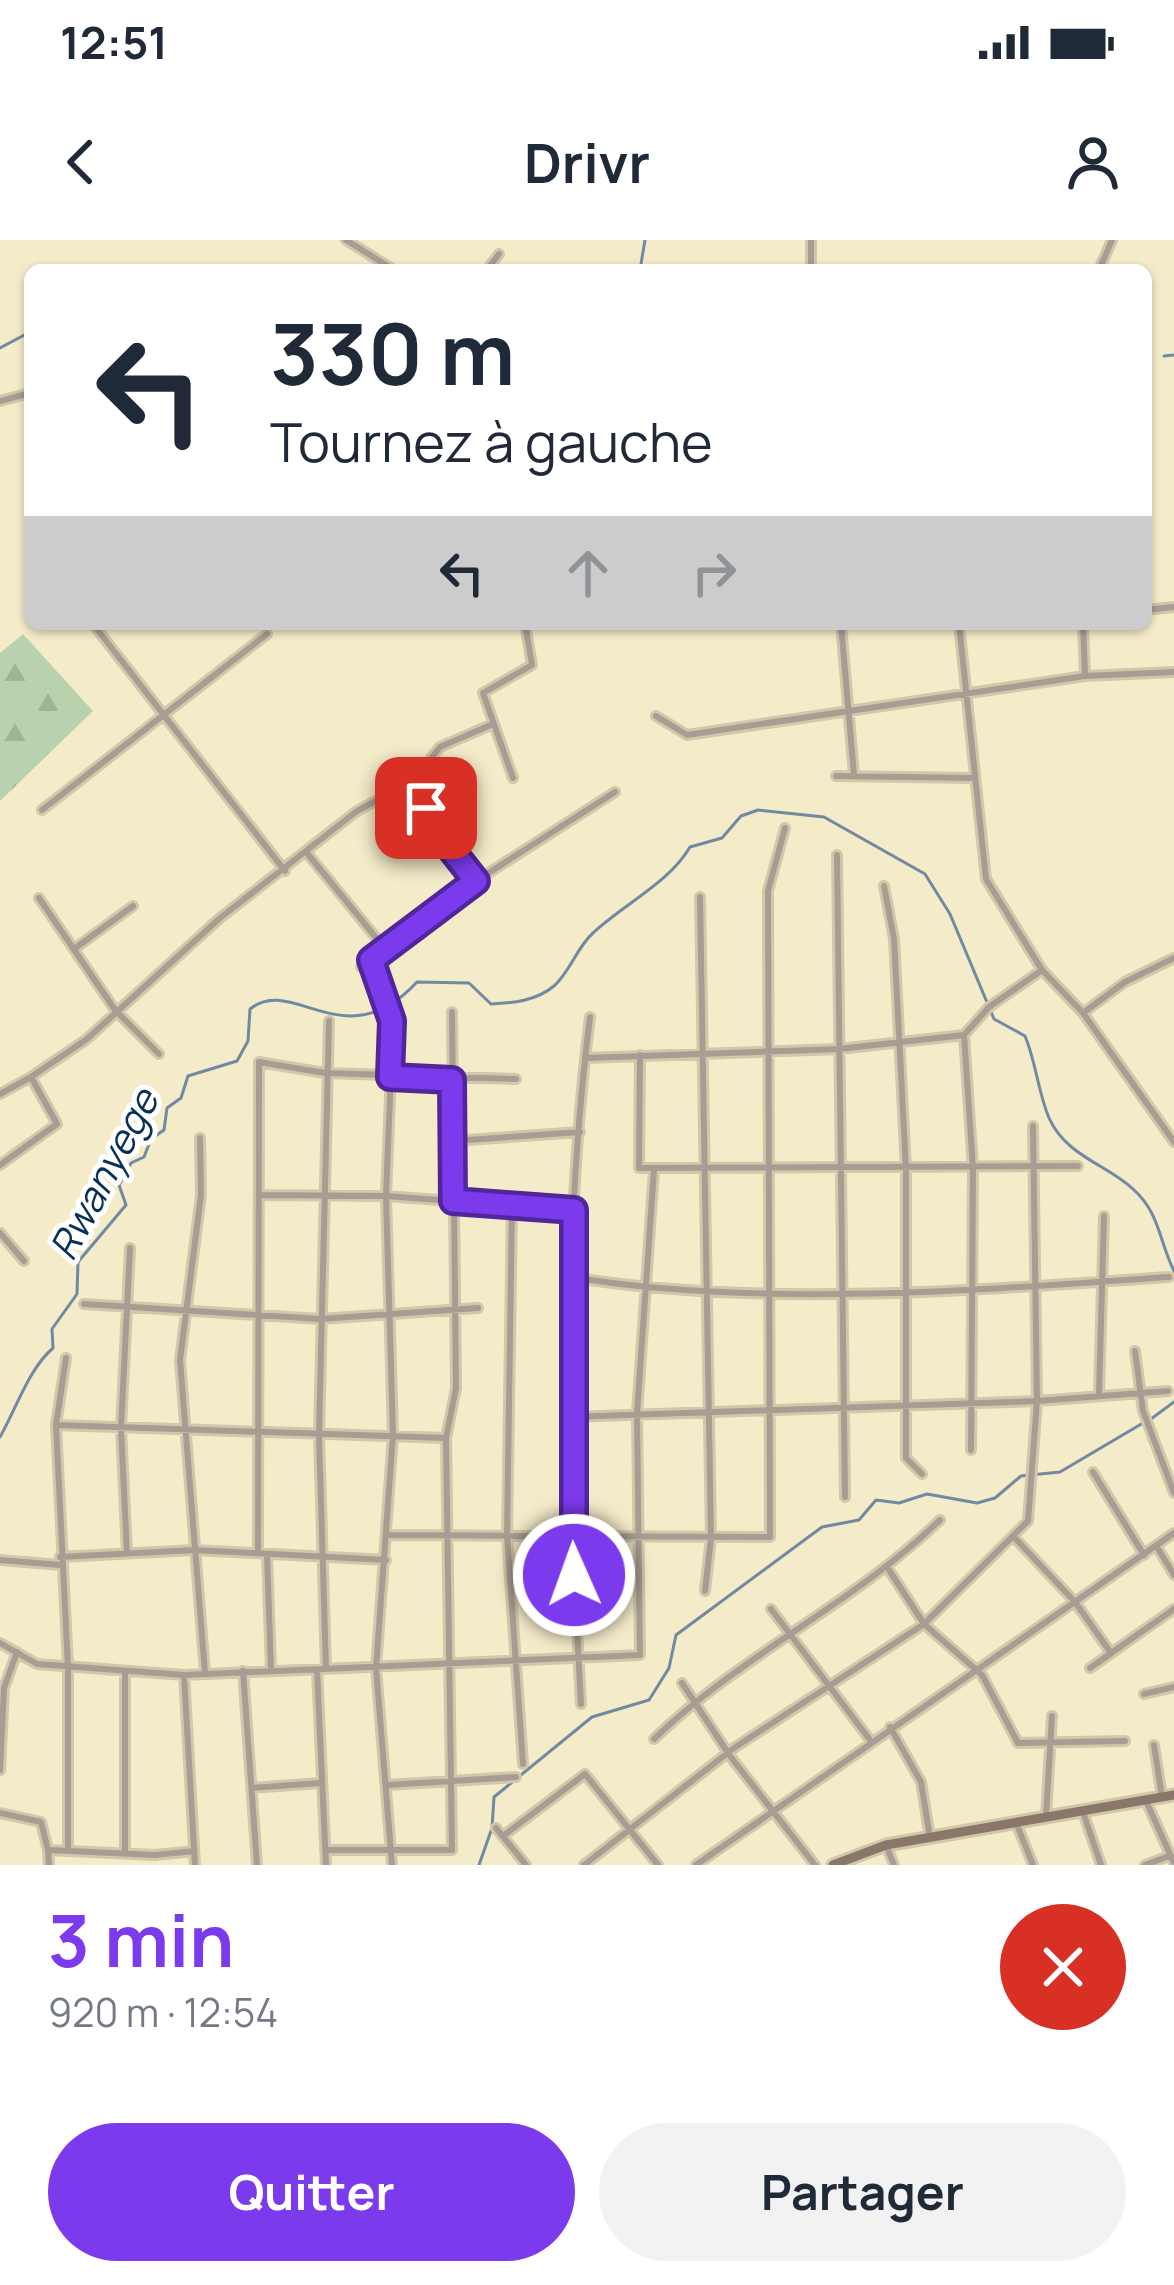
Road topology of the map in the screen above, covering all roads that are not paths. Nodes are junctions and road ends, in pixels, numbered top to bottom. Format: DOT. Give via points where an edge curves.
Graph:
graph roads {
  1 [pos="346,240"];
  2 [pos="499,254"];
  3 [pos="384,264"];
  4 [pos="492,264"];
  5 [pos="98,630"];
  6 [pos="526,630"];
  7 [pos="842,630"];
  8 [pos="960,630"];
  9 [pos="1083,630"];
  10 [pos="267,634"];
  11 [pos="1174,672"];
  12 [pos="1085,676"];
  13 [pos="967,693"];
  14 [pos="849,712"];
  15 [pos="168,713"];
  16 [pos="656,716"];
  17 [pos="494,724"];
  18 [pos="854,775"];
  19 [pos="836,776"];
  20 [pos="513,778"];
  21 [pos="975,778"];
  22 [pos="413,781"];
  23 [pos="615,792"];
  24 [pos="42,810"];
  25 [pos="785,828"];
  26 [pos="307,853"];
  27 [pos="837,855"];
  28 [pos="285,871"];
  29 [pos="476,881"];
  30 [pos="884,886"];
  31 [pos="700,897"];
  32 [pos="40,898"];
  33 [pos="133,906"];
  34 [pos="74,949"];
  35 [pos="386,950"];
  36 [pos="1174,958"];
  37 [pos="371,960"];
  38 [pos="361,967"];
  39 [pos="1042,970"];
  40 [pos="116,1010"];
  41 [pos="452,1012"];
  42 [pos="1083,1013"];
  43 [pos="590,1017"];
  44 [pos="329,1021"];
  45 [pos="964,1035"];
  46 [pos="899,1042"];
  47 [pos="839,1049"];
  48 [pos="704,1051"];
  49 [pos="768,1051"];
  50 [pos="159,1054"];
  51 [pos="640,1055"];
  52 [pos="585,1058"];
  53 [pos="326,1072"];
  54 [pos="31,1077"];
  55 [pos="390,1077"];
  56 [pos="517,1079"];
  57 [pos="452,1080"];
  58 [pos="0,1094"];
  59 [pos="1034,1126"];
  60 [pos="580,1132"];
  61 [pos="200,1138"];
  62 [pos="452,1141"];
  63 [pos="1174,1142"];
  64 [pos="0,1165"];
  65 [pos="1078,1166"];
  66 [pos="704,1167"];
  67 [pos="770,1168"];
  68 [pos="973,1168"];
  69 [pos="1038,1168"];
  70 [pos="838,1169"];
  71 [pos="906,1169"];
  72 [pos="654,1170"];
  73 [pos="259,1195"];
  74 [pos="386,1196"];
  75 [pos="321,1198"];
  76 [pos="453,1201"];
  77 [pos="512,1206"];
  78 [pos="574,1210"];
  79 [pos="1104,1216"];
  80 [pos="0,1233"];
  81 [pos="130,1248"];
  82 [pos="24,1261"];
  83 [pos="571,1276"];
  84 [pos="1169,1277"];
  85 [pos="1102,1282"];
  86 [pos="1038,1287"];
  87 [pos="969,1288"];
  88 [pos="644,1289"];
  89 [pos="904,1289"];
  90 [pos="772,1290"];
  91 [pos="839,1290"];
  92 [pos="703,1291"];
  93 [pos="84,1304"];
  94 [pos="126,1307"];
  95 [pos="455,1307"];
  96 [pos="478,1308"];
  97 [pos="187,1310"];
  98 [pos="388,1313"];
  99 [pos="258,1315"];
  100 [pos="320,1319"];
  101 [pos="1135,1352"];
  102 [pos="66,1358"];
  103 [pos="1168,1391"];
  104 [pos="1140,1393"];
  105 [pos="1099,1394"];
  106 [pos="1037,1401"];
  107 [pos="972,1403"];
  108 [pos="906,1406"];
  109 [pos="840,1409"];
  110 [pos="772,1411"];
  111 [pos="637,1413"];
  112 [pos="706,1414"];
  113 [pos="570,1417"];
  114 [pos="56,1425"];
  115 [pos="121,1428"];
  116 [pos="183,1431"];
  117 [pos="256,1433"];
  118 [pos="319,1435"];
  119 [pos="393,1435"];
  120 [pos="446,1438"];
  121 [pos="971,1450"];
  122 [pos="1093,1472"];
  123 [pos="922,1474"];
  124 [pos="1174,1493"];
  125 [pos="845,1497"];
  126 [pos="940,1520"];
  127 [pos="1174,1533"];
  128 [pos="572,1534"];
  129 [pos="641,1534"];
  130 [pos="388,1535"];
  131 [pos="507,1535"];
  132 [pos="1013,1536"];
  133 [pos="446,1538"];
  134 [pos="711,1538"];
  135 [pos="1157,1547"];
  136 [pos="195,1550"];
  137 [pos="128,1553"];
  138 [pos="262,1553"];
  139 [pos="1144,1555"];
  140 [pos="324,1556"];
  141 [pos="0,1560"];
  142 [pos="387,1560"];
  143 [pos="60,1561"];
  144 [pos="889,1570"];
  145 [pos="1174,1575"];
  146 [pos="705,1592"];
  147 [pos="1075,1602"];
  148 [pos="771,1609"];
  149 [pos="1174,1609"];
  150 [pos="924,1624"];
  151 [pos="794,1636"];
  152 [pos="0,1642"];
  153 [pos="17,1652"];
  154 [pos="1112,1653"];
  155 [pos="578,1655"];
  156 [pos="514,1658"];
  157 [pos="446,1663"];
  158 [pos="68,1667"];
  159 [pos="376,1668"];
  160 [pos="1090,1668"];
  161 [pos="321,1669"];
  162 [pos="975,1670"];
  163 [pos="125,1671"];
  164 [pos="272,1671"];
  165 [pos="206,1672"];
  166 [pos="243,1672"];
  167 [pos="184,1675"];
  168 [pos="682,1683"];
  169 [pos="831,1685"];
  170 [pos="1174,1687"];
  171 [pos="1144,1694"];
  172 [pos="694,1701"];
  173 [pos="580,1704"];
  174 [pos="1052,1716"];
  175 [pos="890,1727"];
  176 [pos="654,1739"];
  177 [pos="870,1741"];
  178 [pos="1050,1741"];
  179 [pos="1125,1741"];
  180 [pos="1154,1745"];
  181 [pos="730,1756"];
  182 [pos="523,1764"];
  183 [pos="0,1771"];
  184 [pos="516,1777"];
  185 [pos="449,1779"];
  186 [pos="320,1783"];
  187 [pos="387,1785"];
  188 [pos="251,1788"];
  189 [pos="1168,1796"];
  190 [pos="1146,1801"];
  191 [pos="770,1809"];
  192 [pos="1083,1812"];
  193 [pos="0,1813"];
  194 [pos="1046,1819"];
  195 [pos="1017,1825"];
  196 [pos="496,1828"];
  197 [pos="628,1830"];
  198 [pos="503,1836"];
  199 [pos="931,1838"];
  200 [pos="886,1845"];
  201 [pos="68,1847"];
  202 [pos="48,1850"];
  203 [pos="325,1850"];
  204 [pos="388,1850"];
  205 [pos="194,1851"];
  206 [pos="125,1852"];
  207 [pos="1172,1860"];
  208 [pos="50,1865"];
  209 [pos="195,1865"];
  210 [pos="257,1865"];
  211 [pos="326,1865"];
  212 [pos="392,1865"];
  213 [pos="526,1865"];
  214 [pos="584,1865"];
  215 [pos="658,1865"];
  216 [pos="696,1865"];
  217 [pos="815,1865"];
  218 [pos="833,1865"];
  219 [pos="894,1865"];
  220 [pos="1033,1865"];
  221 [pos="1101,1865"];
  222 [pos="1145,1865"];
  1 -- 3 [label="street"];
  2 -- 4 [label="street"];
  5 -- 15 [label="street"];
  6 -- 17 [label="street" via="532,665 482,693"];
  7 -- 14 [label="street"];
  8 -- 13 [label="street"];
  9 -- 12 [label="street"];
  10 -- 15 [label="street"];
  11 -- 12 [label="street"];
  12 -- 13 [label="street"];
  13 -- 14 [label="street"];
  13 -- 21 [label="street"];
  14 -- 16 [label="street" via="688,735"];
  14 -- 18 [label="street"];
  15 -- 24 [label="street"];
  15 -- 28 [label="street" via="202,769"];
  17 -- 20 [label="street"];
  17 -- 22 [label="street" via="440,747"];
  18 -- 19 [label="street"];
  18 -- 21 [label="street"];
  21 -- 39 [label="street" via="986,880"];
  22 -- 26 [label="street" via="357,811"];
  22 -- 29 [label="street" via="439,834"];
  23 -- 29 [label="street"];
  25 -- 49 [label="street" via="768,891"];
  26 -- 28 [label="street"];
  26 -- 35 [label="street"];
  27 -- 47 [label="street"];
  28 -- 40 [label="street"];
  29 -- 35 [label="street"];
  30 -- 46 [label="street"];
  31 -- 48 [label="street"];
  32 -- 34 [label="street"];
  33 -- 34 [label="street"];
  34 -- 40 [label="street"];
  35 -- 37 [label="street"];
  36 -- 42 [label="street"];
  37 -- 38 [label="street"];
  37 -- 55 [label="street" via="392,1021"];
  39 -- 42 [label="street"];
  39 -- 45 [label="street"];
  40 -- 50 [label="street"];
  40 -- 54 [label="street"];
  41 -- 57 [label="street"];
  42 -- 63 [label="street"];
  43 -- 52 [label="street"];
  44 -- 53 [label="street"];
  45 -- 46 [label="street"];
  45 -- 68 [label="street"];
  46 -- 47 [label="street"];
  46 -- 71 [label="street"];
  47 -- 49 [label="street"];
  47 -- 70 [label="street"];
  48 -- 49 [label="street"];
  48 -- 51 [label="street"];
  48 -- 66 [label="street"];
  49 -- 67 [label="street"];
  51 -- 52 [label="street"];
  51 -- 72 [label="street" via="639,1168"];
  52 -- 60 [label="street"];
  53 -- 55 [label="street"];
  53 -- 73 [label="street" via="259,1062"];
  53 -- 75 [label="street"];
  54 -- 58 [label="street"];
  54 -- 64 [label="street" via="57,1124"];
  55 -- 57 [label="street"];
  55 -- 74 [label="street"];
  56 -- 57 [label="street"];
  57 -- 62 [label="street"];
  59 -- 69 [label="street"];
  60 -- 62 [label="street"];
  60 -- 78 [label="street"];
  61 -- 97 [label="street"];
  62 -- 76 [label="street"];
  65 -- 69 [label="street"];
  66 -- 67 [label="street"];
  66 -- 72 [label="street"];
  66 -- 92 [label="street"];
  67 -- 70 [label="street"];
  67 -- 90 [label="street"];
  68 -- 69 [label="street"];
  68 -- 71 [label="street"];
  68 -- 87 [label="street"];
  69 -- 86 [label="street"];
  70 -- 71 [label="street"];
  70 -- 91 [label="street"];
  71 -- 89 [label="street"];
  72 -- 88 [label="street"];
  73 -- 75 [label="street"];
  73 -- 99 [label="street"];
  74 -- 75 [label="street"];
  74 -- 76 [label="street"];
  74 -- 98 [label="street"];
  75 -- 100 [label="street"];
  76 -- 77 [label="street"];
  76 -- 95 [label="street"];
  77 -- 78 [label="street"];
  77 -- 131 [label="street"];
  78 -- 83 [label="street"];
  79 -- 85 [label="street"];
  80 -- 82 [label="street"];
  81 -- 94 [label="street"];
  83 -- 88 [label="street"];
  83 -- 113 [label="street"];
  84 -- 85 [label="street"];
  85 -- 86 [label="street"];
  85 -- 105 [label="street"];
  86 -- 87 [label="street"];
  86 -- 106 [label="street"];
  87 -- 89 [label="street"];
  87 -- 107 [label="street"];
  88 -- 92 [label="street"];
  88 -- 111 [label="street"];
  89 -- 91 [label="street"];
  89 -- 108 [label="street"];
  90 -- 91 [label="street"];
  90 -- 92 [label="street"];
  90 -- 110 [label="street"];
  91 -- 109 [label="street"];
  92 -- 112 [label="street"];
  93 -- 94 [label="street"];
  94 -- 97 [label="street"];
  94 -- 115 [label="street"];
  95 -- 96 [label="street"];
  95 -- 98 [label="street"];
  95 -- 120 [label="street" via="457,1388"];
  97 -- 99 [label="street"];
  97 -- 116 [label="street"];
  98 -- 100 [label="street"];
  98 -- 119 [label="street"];
  99 -- 100 [label="street"];
  99 -- 117 [label="street"];
  100 -- 118 [label="street"];
  101 -- 104 [label="street"];
  102 -- 114 [label="street"];
  103 -- 104 [label="street"];
  104 -- 105 [label="street"];
  104 -- 124 [label="street"];
  105 -- 106 [label="street"];
  106 -- 107 [label="street"];
  106 -- 132 [label="street" via="1028,1520"];
  107 -- 108 [label="street"];
  107 -- 121 [label="street"];
  108 -- 109 [label="street"];
  108 -- 123 [label="street" via="906,1458"];
  109 -- 110 [label="street"];
  109 -- 125 [label="street"];
  110 -- 112 [label="street"];
  110 -- 134 [label="street" via="770,1537"];
  111 -- 112 [label="street"];
  111 -- 113 [label="street"];
  111 -- 129 [label="street"];
  112 -- 134 [label="street"];
  113 -- 128 [label="street"];
  114 -- 115 [label="street"];
  114 -- 143 [label="street"];
  115 -- 116 [label="street"];
  115 -- 137 [label="street"];
  116 -- 117 [label="street"];
  116 -- 136 [label="street"];
  117 -- 118 [label="street"];
  117 -- 138 [label="street"];
  118 -- 119 [label="street"];
  118 -- 140 [label="street"];
  119 -- 120 [label="street"];
  119 -- 130 [label="street"];
  120 -- 133 [label="street"];
  122 -- 139 [label="street"];
  126 -- 144 [label="street"];
  127 -- 135 [label="street"];
  128 -- 129 [label="street"];
  128 -- 131 [label="street"];
  128 -- 155 [label="street"];
  129 -- 134 [label="street"];
  129 -- 155 [label="street" via="640,1655"];
  130 -- 133 [label="street"];
  130 -- 142 [label="street"];
  131 -- 133 [label="street"];
  131 -- 156 [label="street"];
  132 -- 147 [label="street"];
  132 -- 150 [label="street"];
  133 -- 157 [label="street"];
  134 -- 146 [label="street"];
  135 -- 139 [label="street"];
  135 -- 145 [label="street"];
  136 -- 137 [label="street"];
  136 -- 138 [label="street"];
  136 -- 165 [label="street"];
  137 -- 143 [label="street"];
  138 -- 140 [label="street"];
  138 -- 164 [label="street"];
  139 -- 147 [label="street"];
  140 -- 142 [label="street"];
  140 -- 161 [label="street"];
  141 -- 143 [label="street"];
  142 -- 159 [label="street"];
  143 -- 158 [label="street"];
  144 -- 150 [label="street"];
  144 -- 151 [label="street"];
  147 -- 154 [label="street"];
  147 -- 162 [label="street"];
  148 -- 151 [label="street"];
  149 -- 154 [label="street"];
  150 -- 162 [label="street"];
  150 -- 169 [label="street"];
  151 -- 169 [label="street"];
  151 -- 172 [label="street"];
  152 -- 153 [label="street"];
  153 -- 158 [label="street"];
  153 -- 183 [label="street" via="4,1688"];
  154 -- 160 [label="street"];
  155 -- 156 [label="street"];
  155 -- 173 [label="street"];
  156 -- 157 [label="street"];
  156 -- 182 [label="street"];
  157 -- 159 [label="street"];
  157 -- 185 [label="street"];
  158 -- 163 [label="street"];
  158 -- 201 [label="street"];
  159 -- 161 [label="street"];
  159 -- 187 [label="street"];
  161 -- 164 [label="street"];
  161 -- 186 [label="street"];
  162 -- 175 [label="street"];
  162 -- 178 [label="street" via="1011,1738"];
  163 -- 167 [label="street"];
  163 -- 206 [label="street"];
  164 -- 166 [label="street"];
  165 -- 166 [label="street"];
  165 -- 167 [label="street"];
  166 -- 188 [label="street"];
  167 -- 205 [label="street"];
  168 -- 172 [label="street"];
  169 -- 177 [label="street"];
  169 -- 181 [label="street"];
  170 -- 171 [label="street"];
  172 -- 176 [label="street"];
  172 -- 181 [label="street"];
  174 -- 178 [label="street"];
  175 -- 177 [label="street"];
  175 -- 199 [label="street" via="921,1782"];
  177 -- 191 [label="street"];
  178 -- 179 [label="street"];
  178 -- 194 [label="street"];
  180 -- 189 [label="street"];
  181 -- 191 [label="street"];
  181 -- 197 [label="street"];
  184 -- 185 [label="street"];
  185 -- 187 [label="street"];
  185 -- 204 [label="street" via="452,1850"];
  186 -- 188 [label="street"];
  186 -- 203 [label="street"];
  187 -- 204 [label="street"];
  188 -- 210 [label="street"];
  189 -- 190 [label="street"];
  190 -- 192 [label="street"];
  190 -- 207 [label="street"];
  191 -- 216 [label="street"];
  191 -- 217 [label="street"];
  192 -- 194 [label="street"];
  192 -- 221 [label="street"];
  193 -- 202 [label="street" via="41,1822"];
  194 -- 195 [label="street"];
  195 -- 199 [label="street"];
  195 -- 220 [label="street"];
  196 -- 198 [label="street"];
  197 -- 198 [label="street" via="585,1774"];
  197 -- 214 [label="street"];
  197 -- 215 [label="street"];
  198 -- 213 [label="street"];
  199 -- 200 [label="street"];
  200 -- 218 [label="street"];
  200 -- 219 [label="street"];
  201 -- 202 [label="street"];
  201 -- 206 [label="street"];
  202 -- 208 [label="street"];
  203 -- 204 [label="street"];
  203 -- 211 [label="street"];
  204 -- 212 [label="street"];
  205 -- 206 [label="street"];
  205 -- 209 [label="street"];
  207 -- 222 [label="street"];
}
